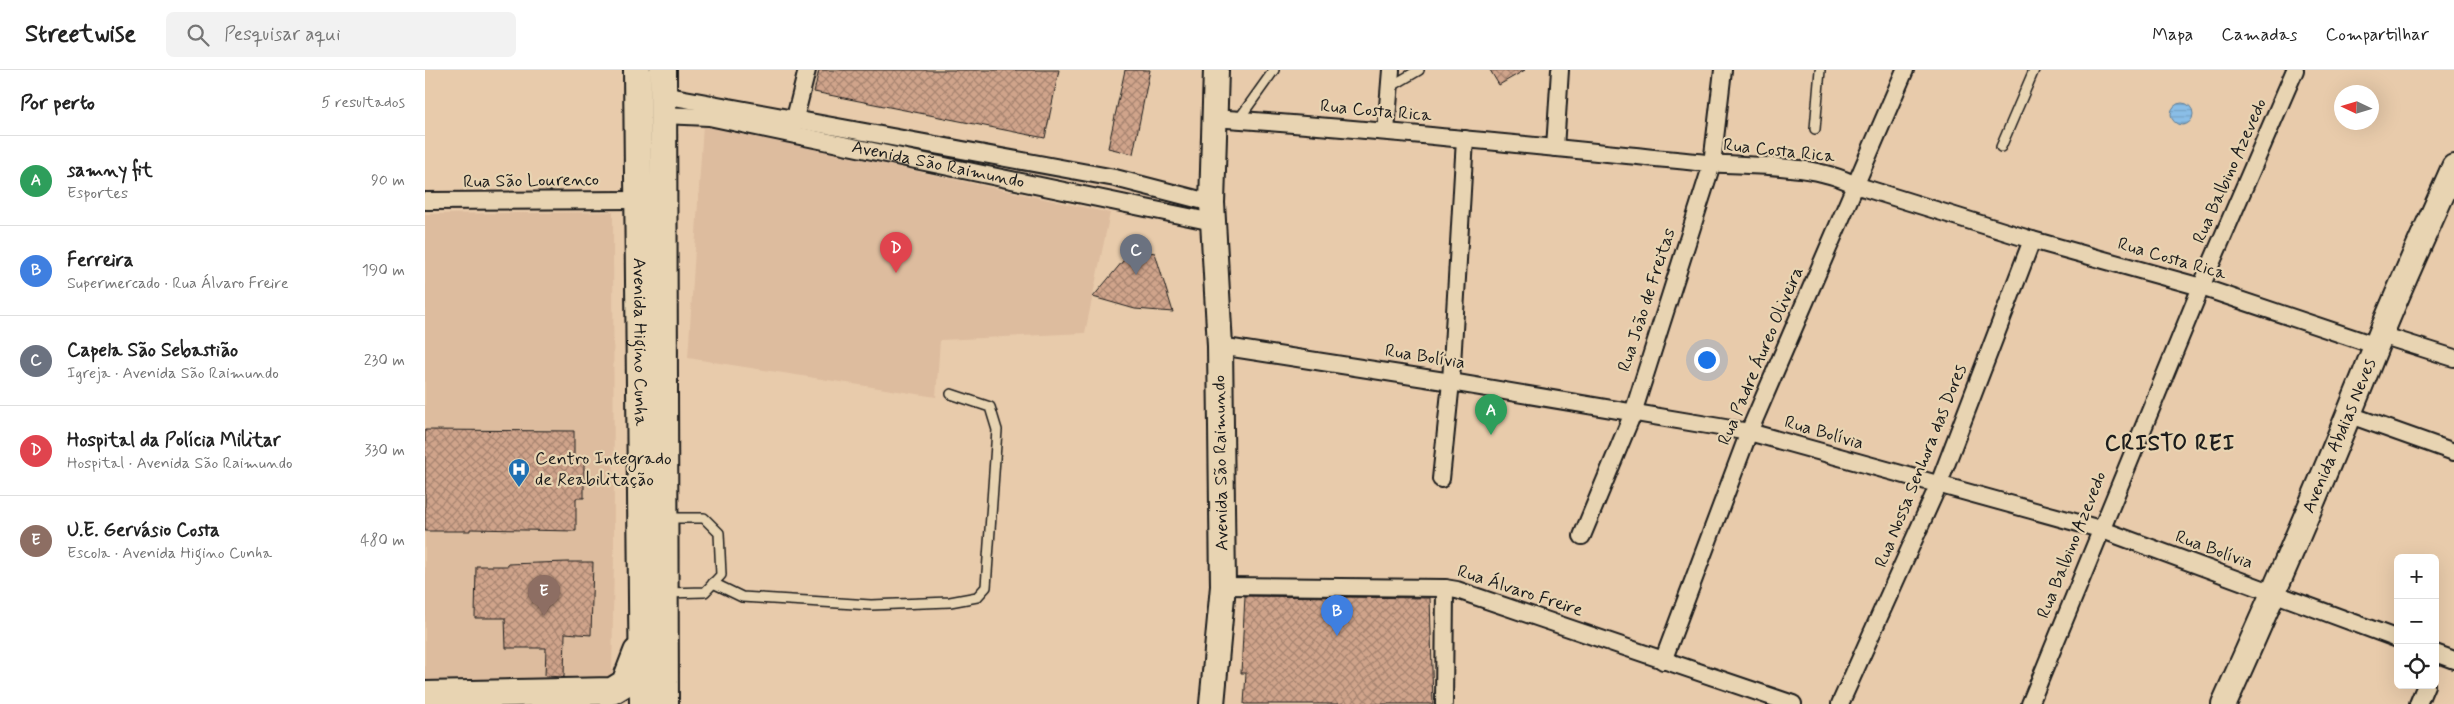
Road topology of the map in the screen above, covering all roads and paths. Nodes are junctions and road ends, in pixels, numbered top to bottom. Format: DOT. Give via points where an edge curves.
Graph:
graph roads {
  1 [pos="637,70"];
  2 [pos="807,70"];
  3 [pos="1216,70"];
  4 [pos="1274,70"];
  5 [pos="1391,70"];
  6 [pos="1419,70"];
  7 [pos="1560,70"];
  8 [pos="1723,70"];
  9 [pos="1820,70"];
  10 [pos="1905,70"];
  11 [pos="2034,70"];
  12 [pos="2295,70"];
  13 [pos="1389,87"];
  14 [pos="662,93"];
  15 [pos="1213,118"];
  16 [pos="1239,119"];
  17 [pos="792,127"];
  18 [pos="1815,128"];
  19 [pos="1386,131"];
  20 [pos="1465,139"];
  21 [pos="2001,147"];
  22 [pos="1555,148"];
  23 [pos="1712,164"];
  24 [pos="2451,182"];
  25 [pos="1855,185"];
  26 [pos="637,200"];
  27 [pos="425,201"];
  28 [pos="1212,212"];
  29 [pos="2032,240"];
  30 [pos="2201,287"];
  31 [pos="2379,340"];
  32 [pos="1220,346"];
  33 [pos="2454,358"];
  34 [pos="1451,382"];
  35 [pos="951,394"];
  36 [pos="1633,413"];
  37 [pos="2350,415"];
  38 [pos="1749,432"];
  39 [pos="2454,452"];
  40 [pos="1441,479"];
  41 [pos="1938,486"];
  42 [pos="663,518"];
  43 [pos="2100,529"];
  44 [pos="1582,536"];
  45 [pos="713,583"];
  46 [pos="1223,586"];
  47 [pos="1445,588"];
  48 [pos="664,593"];
  49 [pos="2274,593"];
  50 [pos="2394,638"];
  51 [pos="642,640"];
  52 [pos="665,658"];
  53 [pos="1663,660"];
  54 [pos="2424,689"];
  55 [pos="425,695"];
  56 [pos="654,704"];
  57 [pos="685,704"];
  58 [pos="1212,704"];
  59 [pos="1444,704"];
  60 [pos="1793,704"];
  61 [pos="1840,704"];
  62 [pos="2030,704"];
  63 [pos="2224,704"];
  64 [pos="2418,704"];
  1 -- 26 [label="main road, Avenida Higino Cunha"];
  2 -- 17 [label="street"];
  3 -- 15 [label="street, Avenida São Raimundo"];
  4 -- 16 [label="lane"];
  5 -- 13 [label="street"];
  6 -- 13 [label="lane"];
  7 -- 22 [label="street"];
  8 -- 23 [label="street, Rua João de Freitas"];
  9 -- 18 [label="lane"];
  10 -- 25 [label="street, Rua Padre Áureo Oliveira"];
  11 -- 21 [label="lane"];
  12 -- 30 [label="street, Rua Balbino Azevedo"];
  13 -- 19 [label="street"];
  14 -- 17 [label="street, Avenida São Raimundo" via="709,117"];
  14 -- 42 [label="main road, Avenida Higino Cunha"];
  15 -- 16 [label="street, Rua Costa Rica"];
  15 -- 28 [label="street, Avenida São Raimundo"];
  16 -- 19 [label="street, Rua Costa Rica"];
  17 -- 28 [label="street, Avenida São Raimundo"];
  17 -- 28 [label="street, Avenida São Raimundo" via="1115,178"];
  19 -- 20 [label="street, Rua Costa Rica"];
  20 -- 22 [label="street, Rua Costa Rica"];
  20 -- 34 [label="street"];
  22 -- 23 [label="street, Rua Costa Rica"];
  23 -- 25 [label="street, Rua Costa Rica" via="1813,171 1843,178"];
  23 -- 36 [label="street, Rua João de Freitas"];
  24 -- 31 [label="street, Avenida Abdias Neves"];
  25 -- 29 [label="street, Rua Costa Rica"];
  25 -- 38 [label="street, Rua Padre Áureo Oliveira"];
  26 -- 27 [label="street, Rua São Lourenco"];
  26 -- 51 [label="main road, Avenida Higino Cunha"];
  28 -- 32 [label="street, Avenida São Raimundo"];
  29 -- 30 [label="street, Rua Costa Rica"];
  29 -- 41 [label="street, Rua Nossa Senhora das Dores"];
  30 -- 31 [label="street, Rua Costa Rica"];
  30 -- 43 [label="street, Rua Balbino Azevedo"];
  31 -- 33 [label="street, Rua Costa Rica"];
  31 -- 37 [label="street, Avenida Abdias Neves"];
  32 -- 34 [label="street, Rua Bolívia"];
  32 -- 46 [label="street, Avenida São Raimundo"];
  34 -- 36 [label="street, Rua Bolívia"];
  34 -- 40 [label="street"];
  35 -- 45 [label="lane" via="990,407 997,430 986,587 977,597 950,602 851,604 742,598"];
  36 -- 38 [label="street, Rua Bolívia"];
  36 -- 44 [label="street, Rua João de Freitas"];
  37 -- 39 [label="street"];
  37 -- 49 [label="street, Avenida Abdias Neves"];
  38 -- 41 [label="street, Rua Bolívia"];
  38 -- 53 [label="street, Rua Padre Áureo Oliveira"];
  41 -- 43 [label="street, Rua Bolívia"];
  41 -- 61 [label="street, Rua Nossa Senhora das Dores"];
  42 -- 45 [label="lane" via="704,518 719,534 721,575"];
  42 -- 48 [label="main road, Avenida Higino Cunha"];
  43 -- 49 [label="street, Rua Bolívia"];
  43 -- 62 [label="street, Rua Balbino Azevedo"];
  45 -- 48 [label="lane" via="705,592"];
  46 -- 47 [label="street, Rua Álvaro Freire"];
  46 -- 58 [label="street, Avenida São Raimundo"];
  47 -- 53 [label="street, Rua Álvaro Freire" via="1467,592"];
  47 -- 59 [label="street"];
  48 -- 52 [label="main road, Avenida Higino Cunha"];
  49 -- 50 [label="street, Rua Bolívia"];
  49 -- 63 [label="street, Avenida Abdias Neves"];
  51 -- 55 [label="main road" via="628,678 621,687 612,691"];
  51 -- 56 [label="main road, Avenida Higino Cunha"];
  52 -- 56 [label="main road, Avenida Higino Cunha"];
  52 -- 57 [label="main road"];
  53 -- 60 [label="street, Rua Álvaro Freire"];
  54 -- 64 [label="street"];
}
